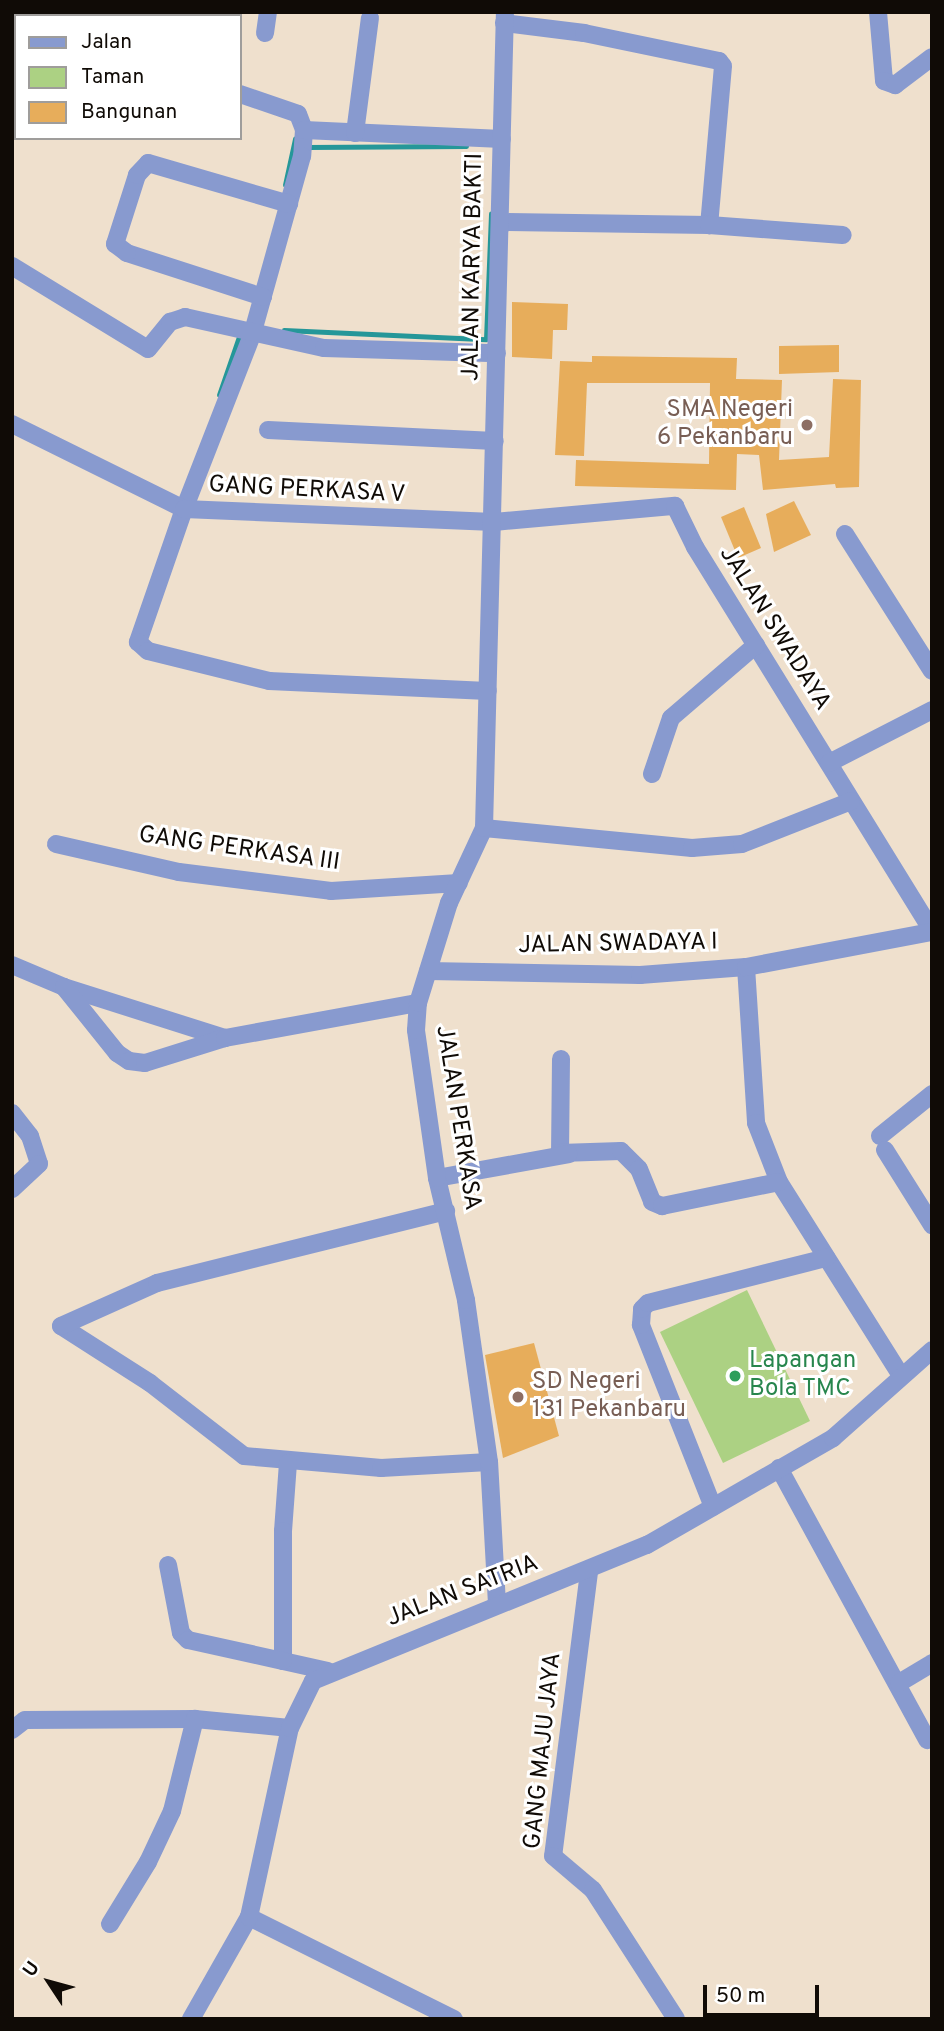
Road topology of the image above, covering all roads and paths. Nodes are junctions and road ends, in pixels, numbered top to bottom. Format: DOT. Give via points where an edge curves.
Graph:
graph roads {
  1 [pos="268,12"];
  2 [pos="878,12"];
  3 [pos="370,18"];
  4 [pos="505,18"];
  5 [pos="265,33"];
  6 [pos="932,57"];
  7 [pos="242,94"];
  8 [pos="304,130"];
  9 [pos="355,133"];
  10 [pos="502,139"];
  11 [pos="289,204"];
  12 [pos="500,222"];
  13 [pos="709,225"];
  14 [pos="843,235"];
  15 [pos="12,266"];
  16 [pos="263,297"];
  17 [pos="252,335"];
  18 [pos="497,353"];
  19 [pos="12,424"];
  20 [pos="268,430"];
  21 [pos="495,441"];
  22 [pos="184,509"];
  23 [pos="494,522"];
  24 [pos="845,534"];
  25 [pos="756,645"];
  26 [pos="932,671"];
  27 [pos="488,691"];
  28 [pos="932,710"];
  29 [pos="829,763"];
  30 [pos="652,774"];
  31 [pos="851,801"];
  32 [pos="484,828"];
  33 [pos="56,844"];
  34 [pos="459,883"];
  35 [pos="932,931"];
  36 [pos="12,965"];
  37 [pos="746,967"];
  38 [pos="428,971"];
  39 [pos="64,987"];
  40 [pos="418,1003"];
  41 [pos="225,1038"];
  42 [pos="561,1059"];
  43 [pos="932,1094"];
  44 [pos="12,1113"];
  45 [pos="569,1154"];
  46 [pos="437,1178"];
  47 [pos="779,1182"];
  48 [pos="12,1189"];
  49 [pos="446,1211"];
  50 [pos="932,1226"];
  51 [pos="826,1258"];
  52 [pos="932,1350"];
  53 [pos="901,1377"];
  54 [pos="489,1462"];
  55 [pos="288,1463"];
  56 [pos="779,1468"];
  57 [pos="713,1507"];
  58 [pos="168,1565"];
  59 [pos="589,1572"];
  60 [pos="497,1604"];
  61 [pos="283,1661"];
  62 [pos="932,1663"];
  63 [pos="328,1671"];
  64 [pos="899,1683"];
  65 [pos="195,1718"];
  66 [pos="290,1728"];
  67 [pos="12,1730"];
  68 [pos="927,1740"];
  69 [pos="249,1917"];
  70 [pos="110,1924"];
  71 [pos="191,2019"];
  72 [pos="454,2019"];
  73 [pos="676,2019"];
  1 -- 5 [label="street"];
  2 -- 6 [label="street" via="881,75 888,84 895,85"];
  3 -- 9 [label="street"];
  4 -- 10 [label="street, JALAN KARYA BAKTI"];
  4 -- 13 [label="street" via="719,61 723,66"];
  7 -- 8 [label="street" via="298,114"];
  8 -- 9 [label="street"];
  8 -- 11 [label="street"];
  9 -- 10 [label="street"];
  10 -- 12 [label="street, JALAN KARYA BAKTI"];
  11 -- 16 [label="street"];
  11 -- 16 [label="street" via="148,163 137,175 115,244 127,253"];
  12 -- 13 [label="street"];
  12 -- 18 [label="street, JALAN KARYA BAKTI"];
  13 -- 14 [label="street"];
  15 -- 17 [label="street" via="142,348 155,346 176,317"];
  16 -- 17 [label="street"];
  17 -- 18 [label="street" via="324,348"];
  17 -- 22 [label="street"];
  18 -- 21 [label="street, JALAN KARYA BAKTI"];
  19 -- 22 [label="street, GANG PERKASA V"];
  20 -- 21 [label="street"];
  21 -- 23 [label="street, JALAN KARYA BAKTI"];
  22 -- 23 [label="street, GANG PERKASA V"];
  22 -- 27 [label="street" via="137,636 141,647 269,681"];
  23 -- 25 [label="street, JALAN SWADAYA" via="674,506"];
  23 -- 27 [label="street, JALAN PERKASA"];
  24 -- 26 [label="street"];
  25 -- 29 [label="street, JALAN SWADAYA"];
  25 -- 30 [label="street" via="671,718"];
  27 -- 32 [label="street, JALAN PERKASA"];
  28 -- 29 [label="street"];
  29 -- 31 [label="street, JALAN SWADAYA"];
  31 -- 32 [label="street" via="742,844 692,848"];
  31 -- 35 [label="street, JALAN SWADAYA"];
  32 -- 34 [label="street, JALAN PERKASA"];
  33 -- 34 [label="street, GANG PERKASA III" via="178,872 331,891"];
  34 -- 38 [label="street, JALAN PERKASA"];
  35 -- 37 [label="street, JALAN SWADAYA I"];
  36 -- 39 [label="street"];
  37 -- 38 [label="street, JALAN SWADAYA I" via="640,975"];
  37 -- 47 [label="street" via="751,1101"];
  38 -- 40 [label="street, JALAN PERKASA"];
  39 -- 41 [label="street"];
  39 -- 41 [label="street" via="117,1053 129,1061 145,1063"];
  40 -- 41 [label="street"];
  40 -- 46 [label="street, JALAN PERKASA" via="419,1067"];
  42 -- 45 [label="street" via="560,1153"];
  43 -- 50 [label="street" via="883,1143"];
  44 -- 48 [label="street" via="30,1136 39,1164"];
  45 -- 46 [label="street"];
  45 -- 47 [label="street" via="621,1151 639,1169 652,1202 662,1206"];
  46 -- 49 [label="street, JALAN PERKASA"];
  47 -- 51 [label="street"];
  49 -- 54 [label="street, JALAN PERKASA" via="466,1300"];
  49 -- 55 [label="street" via="157,1283 61,1326 150,1382 244,1456"];
  51 -- 53 [label="street"];
  51 -- 57 [label="street" via="648,1303 642,1309 641,1325"];
  52 -- 53 [label="street, JALAN SATRIA"];
  53 -- 56 [label="street, JALAN SATRIA" via="833,1438"];
  54 -- 55 [label="street" via="381,1468"];
  54 -- 60 [label="street, JALAN PERKASA"];
  55 -- 61 [label="street"];
  56 -- 57 [label="street, JALAN SATRIA"];
  56 -- 64 [label="street"];
  57 -- 59 [label="street, JALAN SATRIA"];
  58 -- 61 [label="street" via="181,1633 188,1640"];
  59 -- 60 [label="street, JALAN SATRIA"];
  59 -- 73 [label="street, GANG MAJU JAYA" via="553,1856 593,1890"];
  60 -- 63 [label="street, JALAN SATRIA"];
  61 -- 63 [label="street"];
  62 -- 64 [label="street"];
  63 -- 66 [label="street, JALAN SATRIA" via="303,1695"];
  64 -- 68 [label="street"];
  65 -- 66 [label="street"];
  65 -- 67 [label="street" via="24,1720"];
  65 -- 70 [label="street" via="172,1811"];
  66 -- 69 [label="street, JALAN SATRIA"];
  69 -- 71 [label="street, JALAN SATRIA"];
  69 -- 72 [label="street"];
}
